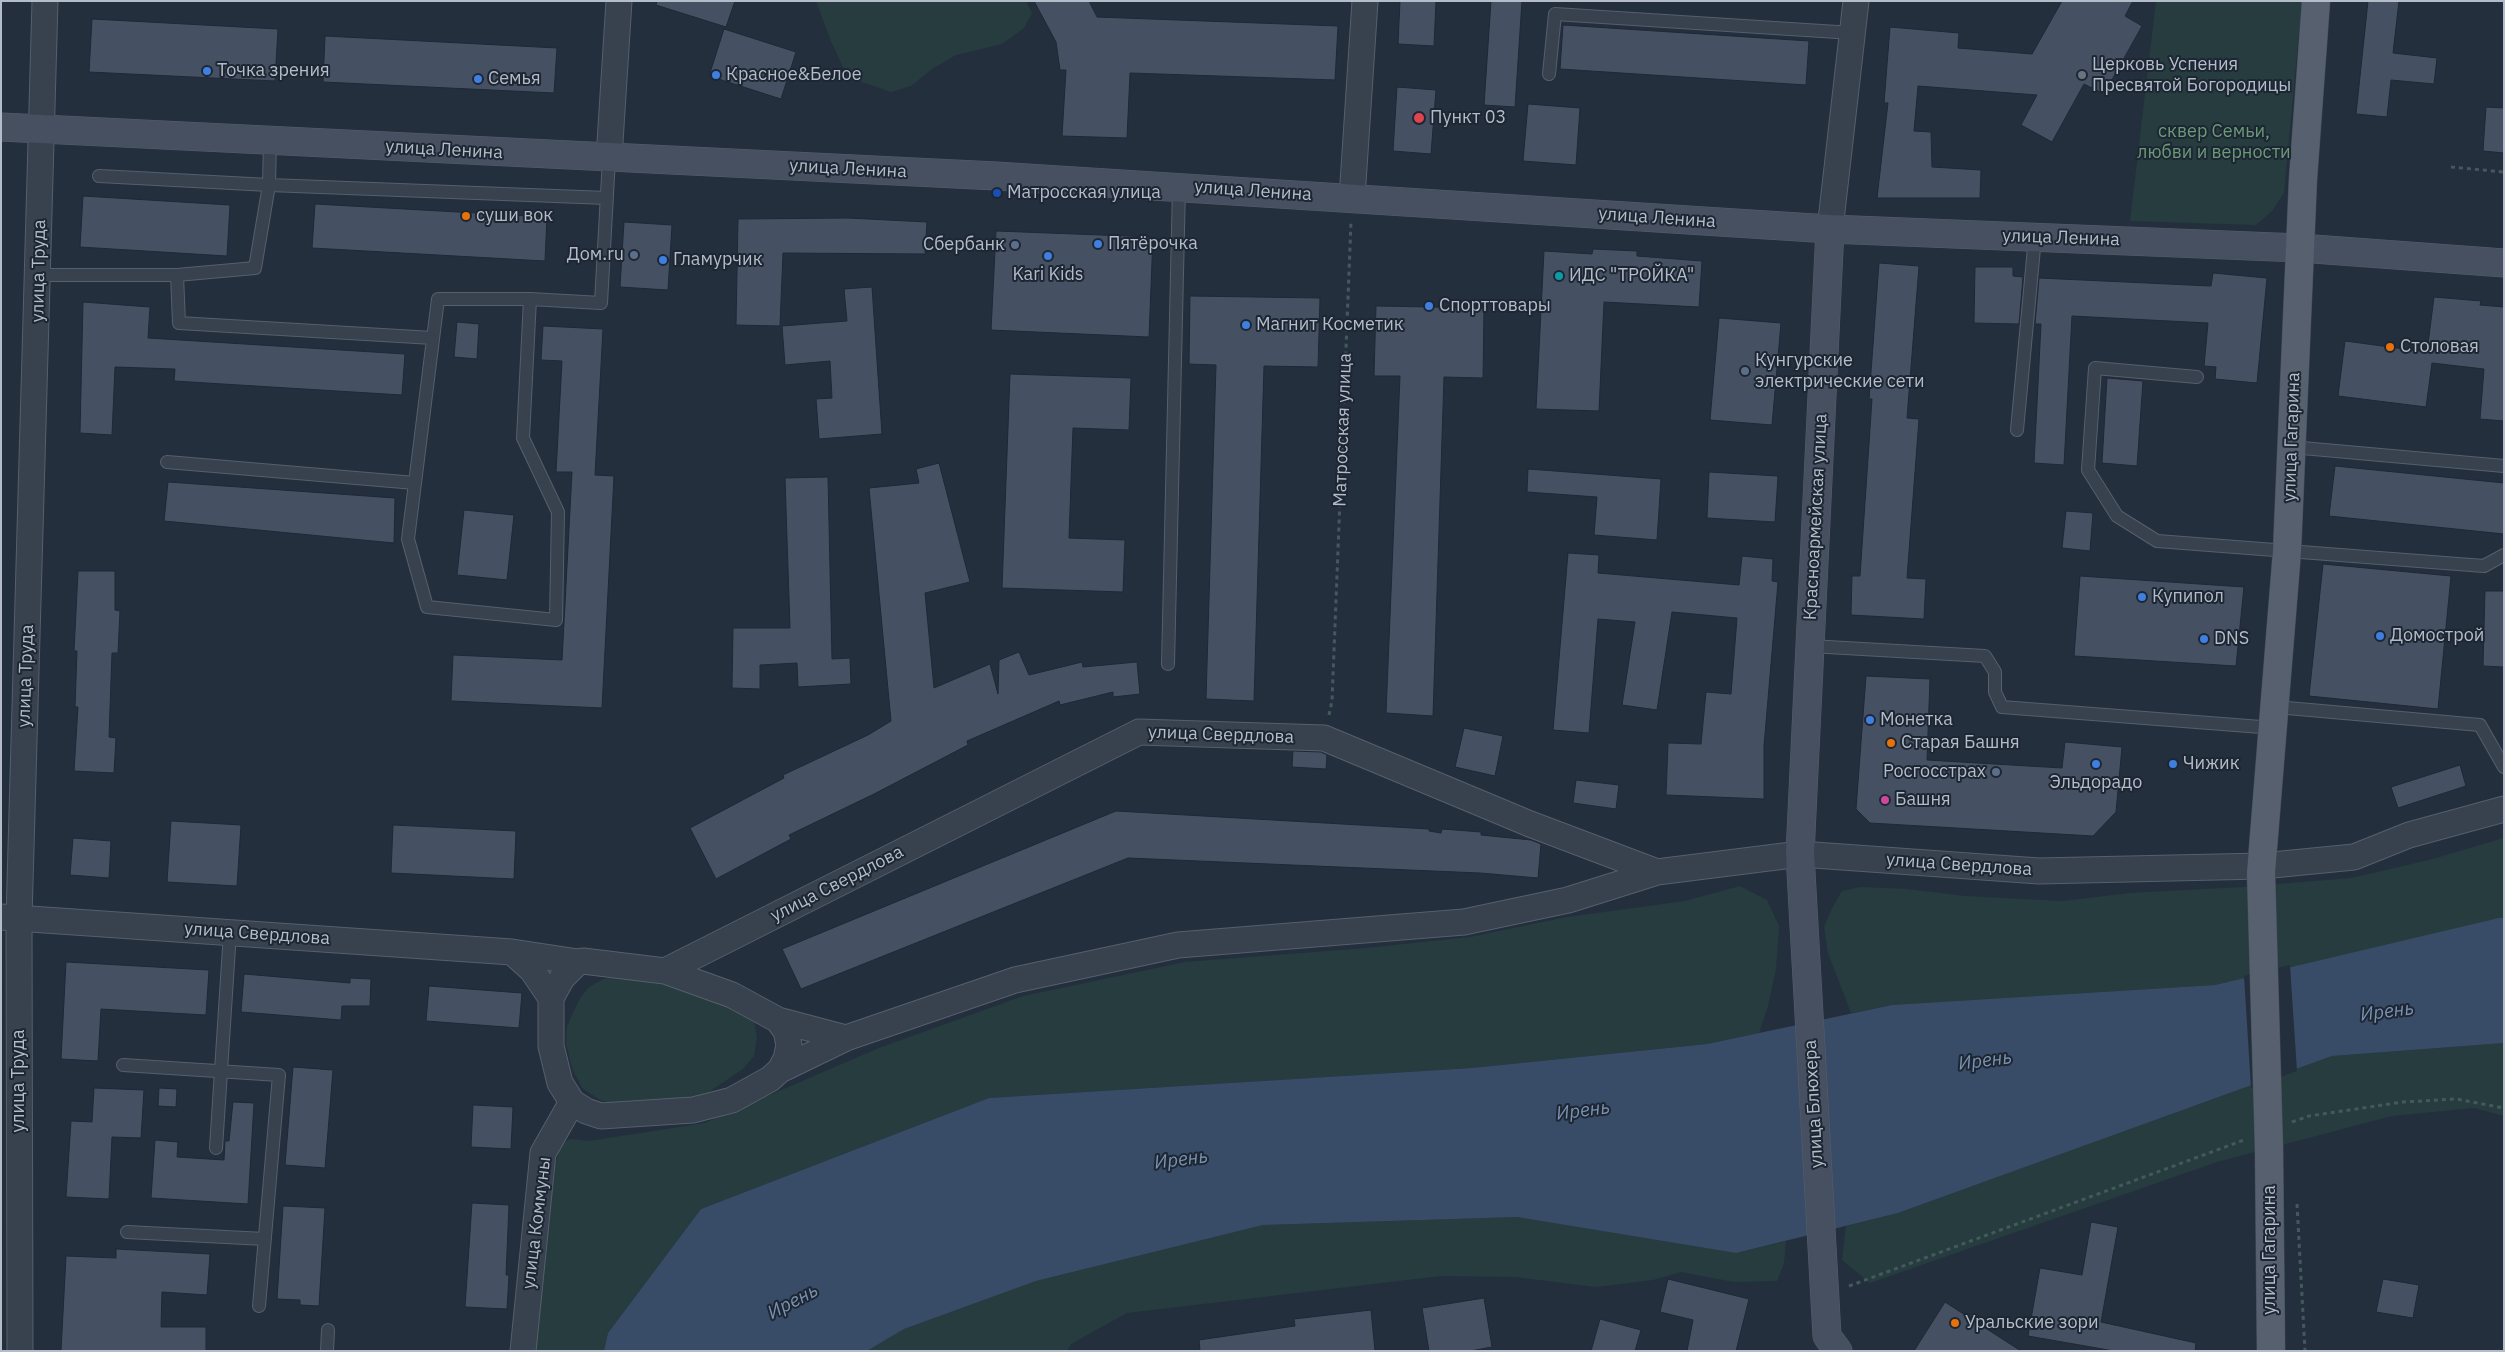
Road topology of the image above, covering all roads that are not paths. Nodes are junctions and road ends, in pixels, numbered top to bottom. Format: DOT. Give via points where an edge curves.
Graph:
graph roads {
  1 [pos="45,1"];
  2 [pos="619,1"];
  3 [pos="1365,1"];
  4 [pos="1856,1"];
  5 [pos="2316,1"];
  6 [pos="1853,33"];
  7 [pos="1549,74"];
  8 [pos="1,127"];
  9 [pos="42,129"];
  10 [pos="270,141"];
  11 [pos="609,158"];
  12 [pos="99,176"];
  13 [pos="269,185"];
  14 [pos="1179,187"];
  15 [pos="607,198"];
  16 [pos="1352,198"];
  17 [pos="1830,229"];
  18 [pos="2035,237"];
  19 [pos="2300,248"];
  20 [pos="2504,264"];
  21 [pos="39,275"];
  22 [pos="177,275"];
  23 [pos="530,299"];
  24 [pos="433,338"];
  25 [pos="2197,377"];
  26 [pos="2017,430"];
  27 [pos="2291,447"];
  28 [pos="167,462"];
  29 [pos="2504,466"];
  30 [pos="415,483"];
  31 [pos="2287,552"];
  32 [pos="2504,555"];
  33 [pos="1810,646"];
  34 [pos="1168,664"];
  35 [pos="2275,717"];
  36 [pos="2504,767"];
  37 [pos="2504,809"];
  38 [pos="1800,854"];
  39 [pos="2262,870"];
  40 [pos="1657,872"];
  41 [pos="10,918"];
  42 [pos="230,932"];
  43 [pos="512,952"];
  44 [pos="578,962"];
  45 [pos="665,971"];
  46 [pos="551,998"];
  47 [pos="778,1020"];
  48 [pos="846,1038"];
  49 [pos="124,1065"];
  50 [pos="221,1070"];
  51 [pos="780,1070"];
  52 [pos="572,1102"];
  53 [pos="216,1148"];
  54 [pos="127,1232"];
  55 [pos="264,1239"];
  56 [pos="259,1306"];
  57 [pos="328,1330"];
  58 [pos="20,1351"];
  59 [pos="328,1351"];
  60 [pos="523,1351"];
  61 [pos="1838,1351"];
  62 [pos="2271,1351"];
  1 -- 9 [label="street, улица Труда"];
  2 -- 11 [label="street"];
  3 -- 16 [label="street"];
  4 -- 6 [label="street, Красноармейская улица"];
  5 -- 19 [label="main road, улица Гагарина"];
  6 -- 7 [label="lane" via="1555,14"];
  6 -- 17 [label="street, Красноармейская улица"];
  8 -- 9 [label="street, улица Ленина"];
  9 -- 10 [label="street, улица Ленина"];
  9 -- 21 [label="street, улица Труда"];
  10 -- 11 [label="street, улица Ленина"];
  10 -- 13 [label="lane"];
  11 -- 14 [label="street, улица Ленина"];
  11 -- 15 [label="lane"];
  12 -- 13 [label="lane"];
  13 -- 15 [label="lane"];
  13 -- 22 [label="lane" via="255,268"];
  14 -- 16 [label="street, улица Ленина"];
  14 -- 34 [label="lane"];
  15 -- 23 [label="lane" via="601,303"];
  16 -- 17 [label="street, улица Ленина"];
  17 -- 18 [label="street, улица Ленина"];
  17 -- 33 [label="street, Красноармейская улица"];
  18 -- 19 [label="street, улица Ленина"];
  18 -- 26 [label="lane"];
  19 -- 20 [label="street, улица Ленина"];
  19 -- 27 [label="main road, улица Гагарина"];
  21 -- 22 [label="lane"];
  21 -- 41 [label="street, улица Труда"];
  22 -- 24 [label="lane" via="179,324"];
  23 -- 24 [label="lane" via="438,299"];
  23 -- 30 [label="lane" via="523,438 558,512 556,620 427,607 408,539"];
  24 -- 30 [label="lane"];
  25 -- 31 [label="lane" via="2095,368 2088,470 2117,516 2157,541"];
  27 -- 29 [label="lane"];
  27 -- 31 [label="main road, улица Гагарина"];
  28 -- 30 [label="lane"];
  31 -- 32 [label="lane" via="2484,566"];
  31 -- 35 [label="main road, улица Гагарина"];
  33 -- 35 [label="lane" via="1985,656 1995,672 1995,692 2002,707"];
  33 -- 38 [label="street, Красноармейская улица"];
  35 -- 36 [label="lane" via="2480,724"];
  35 -- 39 [label="main road, улица Гагарина"];
  37 -- 39 [label="street, улица Свердлова" via="2409,835 2354,857"];
  38 -- 39 [label="street, улица Свердлова" via="2039,872"];
  38 -- 40 [label="street, улица Свердлова"];
  38 -- 61 [label="street, улица Блюхера" via="1827,1336"];
  39 -- 62 [label="main road, улица Гагарина, bridge" via="2257,1144"];
  40 -- 45 [label="street, улица Свердлова" via="1530,824 1324,738 1139,732"];
  40 -- 48 [label="street, улица Свердлова" via="1568,900 1464,922 1178,945 1015,980"];
  41 -- 42 [label="street, улица Свердлова"];
  41 -- 58 [label="street, улица Труда"];
  42 -- 43 [label="street, улица Свердлова"];
  42 -- 50 [label="lane"];
  43 -- 44 [label="street, улица Свердлова"];
  43 -- 46 [label="street" via="532,970"];
  44 -- 45 [label="street, улица Свердлова"];
  44 -- 46 [label="street" via="562,978"];
  45 -- 47 [label="street, улица Свердлова" via="732,995"];
  46 -- 52 [label="street" via="551,1046 560,1083"];
  47 -- 48 [label="street"];
  47 -- 51 [label="street" via="786,1031 789,1045"];
  48 -- 51 [label="street, улица Свердлова"];
  49 -- 50 [label="lane"];
  50 -- 53 [label="lane"];
  50 -- 55 [label="lane" via="279,1075"];
  51 -- 52 [label="street, улица Свердлова" via="770,1080 732,1100 693,1110 601,1116"];
  52 -- 60 [label="street, улица Коммуны" via="543,1153"];
  54 -- 55 [label="lane"];
  55 -- 56 [label="lane"];
  57 -- 59 [label="lane"];
}
